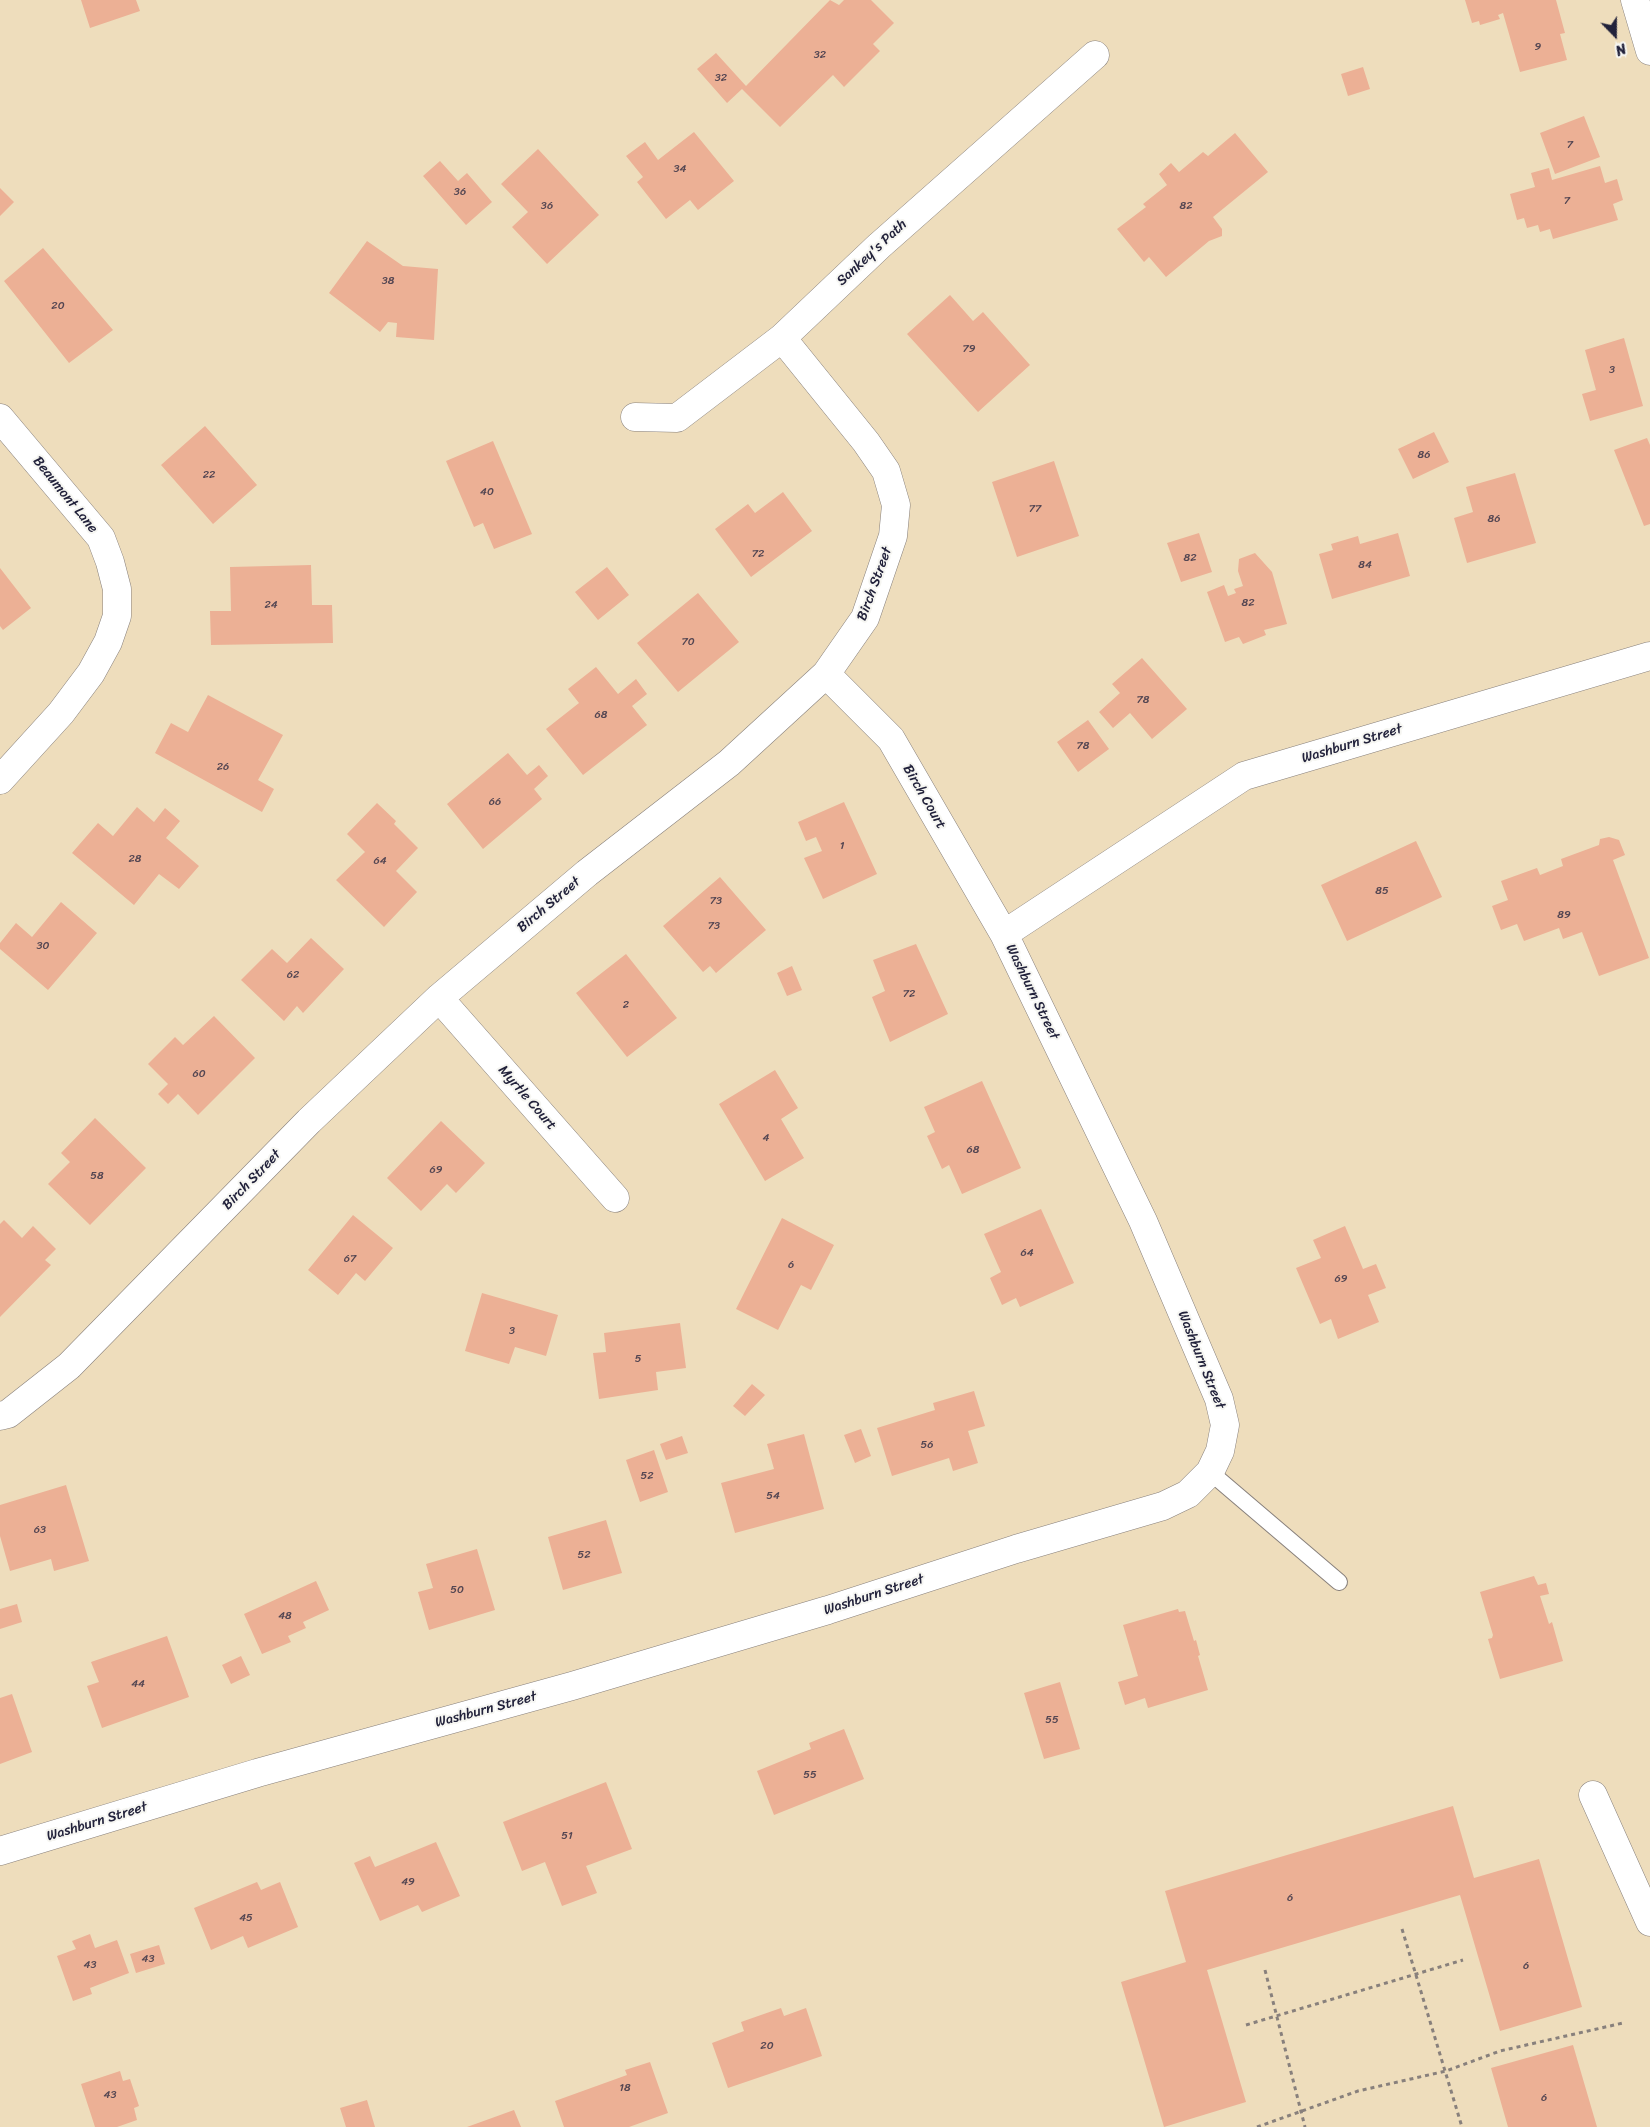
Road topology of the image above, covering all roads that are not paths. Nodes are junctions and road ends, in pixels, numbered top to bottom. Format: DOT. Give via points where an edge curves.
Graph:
graph roads {
  1 [pos="1635,0"];
  2 [pos="1650,51"];
  3 [pos="1095,55"];
  4 [pos="782,338"];
  5 [pos="635,417"];
  6 [pos="0,418"];
  7 [pos="1650,656"];
  8 [pos="826,674"];
  9 [pos="0,780"];
  10 [pos="1004,934"];
  11 [pos="439,998"];
  12 [pos="615,1198"];
  13 [pos="0,1416"];
  14 [pos="1210,1472"];
  15 [pos="1339,1582"];
  16 [pos="1593,1795"];
  17 [pos="0,1851"];
  18 [pos="1650,1922"];
  1 -- 2 [label="street"];
  3 -- 4 [label="street, Sankey's Path" via="878,246"];
  4 -- 5 [label="street, Sankey's Path" via="677,418"];
  4 -- 8 [label="street, Birch Street" via="866,442 886,472 896,505 893,536 865,618"];
  6 -- 9 [label="street, Beaumont Lane" via="101,538 117,589 117,616 108,642 91,673 61,713"];
  7 -- 10 [label="street, Washburn Street" via="1244,776"];
  8 -- 10 [label="street, Birch Court" via="891,739"];
  8 -- 11 [label="street, Birch Street" via="729,763 587,873"];
  10 -- 14 [label="street, Washburn Street" via="1143,1221 1219,1400 1225,1425 1220,1451"];
  11 -- 12 [label="street, Myrtle Court"];
  11 -- 13 [label="street, Birch Street" via="309,1121 69,1366 8,1414"];
  14 -- 15 [label="lane"];
  14 -- 17 [label="street, Washburn Street" via="1188,1494 1163,1506 1016,1549 809,1616 257,1773"];
  16 -- 18 [label="street"];
}
